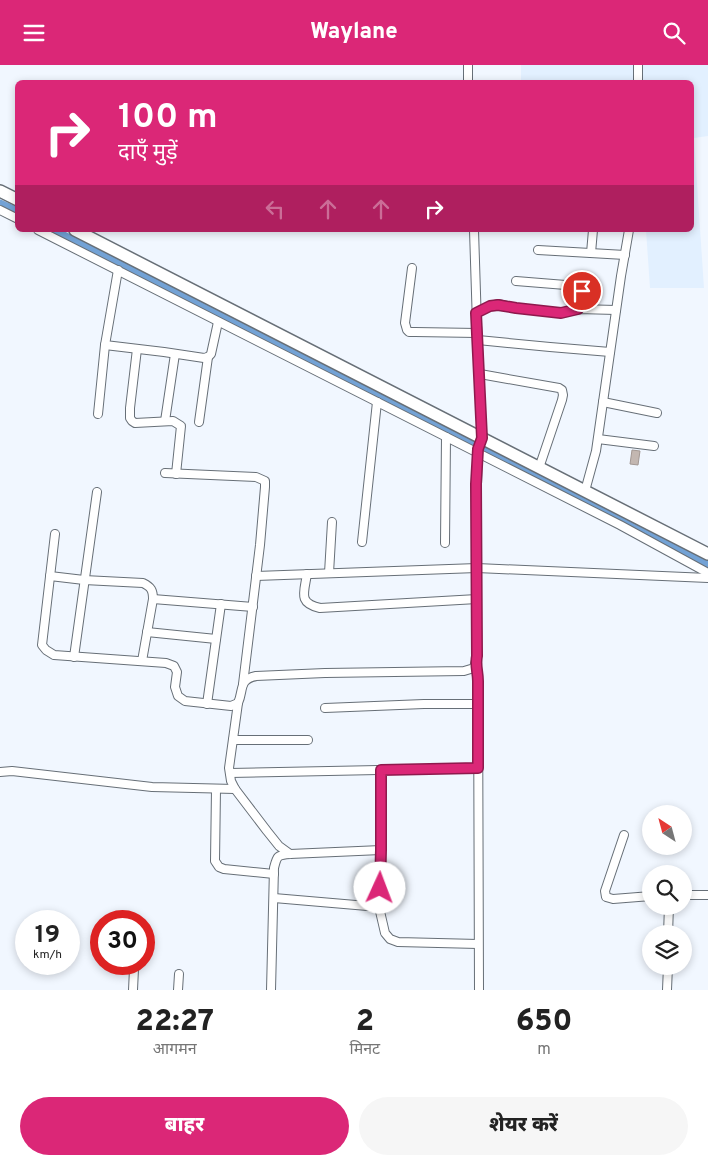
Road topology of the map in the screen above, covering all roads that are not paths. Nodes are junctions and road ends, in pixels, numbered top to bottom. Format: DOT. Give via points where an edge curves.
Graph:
graph roads {
  1 [pos="468,65"];
  2 [pos="638,65"];
  3 [pos="468,80"];
  4 [pos="638,80"];
  5 [pos="0,191"];
  6 [pos="15,198"];
  7 [pos="0,210"];
  8 [pos="15,218"];
  9 [pos="42,232"];
  10 [pos="79,232"];
  11 [pos="474,232"];
  12 [pos="593,232"];
  13 [pos="629,232"];
  14 [pos="538,250"];
  15 [pos="591,253"];
  16 [pos="625,255"];
  17 [pos="412,268"];
  18 [pos="118,270"];
  19 [pos="516,281"];
  20 [pos="578,309"];
  21 [pos="616,310"];
  22 [pos="476,313"];
  23 [pos="218,321"];
  24 [pos="478,336"];
  25 [pos="105,345"];
  26 [pos="137,349"];
  27 [pos="610,352"];
  28 [pos="175,354"];
  29 [pos="208,357"];
  30 [pos="480,374"];
  31 [pos="377,402"];
  32 [pos="603,402"];
  33 [pos="657,413"];
  34 [pos="98,414"];
  35 [pos="165,421"];
  36 [pos="199,423"];
  37 [pos="446,437"];
  38 [pos="598,439"];
  39 [pos="480,446"];
  40 [pos="654,446"];
  41 [pos="539,468"];
  42 [pos="165,473"];
  43 [pos="176,473"];
  44 [pos="585,491"];
  45 [pos="97,492"];
  46 [pos="332,522"];
  47 [pos="55,533"];
  48 [pos="362,542"];
  49 [pos="445,543"];
  50 [pos="708,554"];
  51 [pos="477,568"];
  52 [pos="329,573"];
  53 [pos="708,573"];
  54 [pos="307,574"];
  55 [pos="50,576"];
  56 [pos="256,576"];
  57 [pos="708,578"];
  58 [pos="84,580"];
  59 [pos="153,599"];
  60 [pos="477,599"];
  61 [pos="221,604"];
  62 [pos="252,607"];
  63 [pos="147,632"];
  64 [pos="216,639"];
  65 [pos="74,657"];
  66 [pos="142,661"];
  67 [pos="475,665"];
  68 [pos="243,684"];
  69 [pos="238,703"];
  70 [pos="207,704"];
  71 [pos="478,704"];
  72 [pos="325,708"];
  73 [pos="308,739"];
  74 [pos="233,740"];
  75 [pos="478,768"];
  76 [pos="381,770"];
  77 [pos="0,772"];
  78 [pos="230,773"];
  79 [pos="216,789"];
  80 [pos="235,789"];
  81 [pos="624,835"];
  82 [pos="381,850"];
  83 [pos="290,854"];
  84 [pos="274,874"];
  85 [pos="692,895"];
  86 [pos="708,895"];
  87 [pos="642,897"];
  88 [pos="274,898"];
  89 [pos="379,907"];
  90 [pos="478,944"];
  91 [pos="179,974"];
  92 [pos="134,975"];
  93 [pos="668,975"];
  94 [pos="133,990"];
  95 [pos="178,990"];
  96 [pos="271,990"];
  97 [pos="478,990"];
  98 [pos="668,990"];
  1 -- 3 [label="street"];
  2 -- 4 [label="street"];
  5 -- 6 [label="street"];
  7 -- 8 [label="street"];
  9 -- 18 [label="street"];
  10 -- 39 [label="street"];
  11 -- 22 [label="street"];
  12 -- 15 [label="street"];
  13 -- 16 [label="street"];
  14 -- 15 [label="street"];
  15 -- 16 [label="street"];
  16 -- 21 [label="street"];
  17 -- 24 [label="street" via="407,330"];
  18 -- 23 [label="street"];
  18 -- 25 [label="street"];
  19 -- 20 [label="street" via="578,286 582,291"];
  20 -- 21 [label="street"];
  20 -- 22 [label="street" via="561,313 498,305"];
  21 -- 27 [label="street"];
  22 -- 24 [label="street"];
  23 -- 29 [label="street"];
  23 -- 31 [label="street"];
  24 -- 27 [label="street"];
  24 -- 30 [label="street"];
  25 -- 26 [label="street"];
  25 -- 34 [label="street"];
  26 -- 28 [label="street"];
  26 -- 35 [label="street" via="130,418 135,423"];
  27 -- 32 [label="street"];
  28 -- 29 [label="street"];
  28 -- 35 [label="street"];
  29 -- 36 [label="street"];
  30 -- 39 [label="street"];
  30 -- 41 [label="street" via="562,389 562,400"];
  31 -- 37 [label="street"];
  31 -- 48 [label="street"];
  32 -- 33 [label="street"];
  32 -- 38 [label="street"];
  35 -- 43 [label="street" via="181,426"];
  37 -- 39 [label="street"];
  37 -- 49 [label="street"];
  38 -- 40 [label="street"];
  38 -- 44 [label="street"];
  39 -- 41 [label="street"];
  39 -- 51 [label="street" via="476,484"];
  39 -- 53 [label="street"];
  41 -- 44 [label="street"];
  42 -- 43 [label="street"];
  43 -- 56 [label="street" via="256,477 265,481"];
  44 -- 50 [label="street"];
  45 -- 58 [label="street"];
  46 -- 52 [label="street"];
  47 -- 55 [label="street"];
  51 -- 52 [label="street"];
  51 -- 57 [label="street"];
  51 -- 60 [label="street"];
  52 -- 54 [label="street"];
  54 -- 56 [label="street"];
  54 -- 60 [label="street" via="305,601 320,608"];
  55 -- 58 [label="street"];
  55 -- 65 [label="street" via="42,645 54,655"];
  56 -- 62 [label="street"];
  58 -- 59 [label="street" via="142,583 153,591"];
  58 -- 65 [label="street"];
  59 -- 61 [label="street"];
  59 -- 63 [label="street"];
  60 -- 67 [label="street"];
  61 -- 62 [label="street"];
  61 -- 64 [label="street"];
  62 -- 68 [label="street"];
  63 -- 64 [label="street"];
  63 -- 66 [label="street"];
  64 -- 70 [label="street"];
  65 -- 66 [label="street"];
  66 -- 70 [label="street" via="174,666 178,696 185,701"];
  67 -- 68 [label="street" via="464,671 256,676"];
  67 -- 71 [label="street"];
  68 -- 69 [label="street"];
  69 -- 70 [label="street" via="231,706"];
  69 -- 74 [label="street"];
  71 -- 72 [label="street"];
  71 -- 75 [label="street"];
  73 -- 74 [label="street"];
  74 -- 78 [label="street"];
  75 -- 76 [label="street"];
  75 -- 90 [label="street"];
  76 -- 78 [label="street"];
  76 -- 82 [label="street"];
  77 -- 79 [label="street" via="152,787"];
  78 -- 80 [label="street"];
  79 -- 80 [label="street"];
  79 -- 84 [label="street" via="215,861 219,867"];
  80 -- 83 [label="street" via="279,846"];
  81 -- 87 [label="street" via="605,891 606,897"];
  82 -- 83 [label="street"];
  82 -- 89 [label="street"];
  83 -- 84 [label="street" via="280,854 276,858"];
  84 -- 88 [label="street"];
  85 -- 86 [label="street"];
  88 -- 89 [label="street"];
  88 -- 96 [label="street"];
  89 -- 90 [label="street" via="385,933 398,942"];
  90 -- 97 [label="street"];
  91 -- 95 [label="street"];
  92 -- 94 [label="street"];
  93 -- 98 [label="street"];
}
